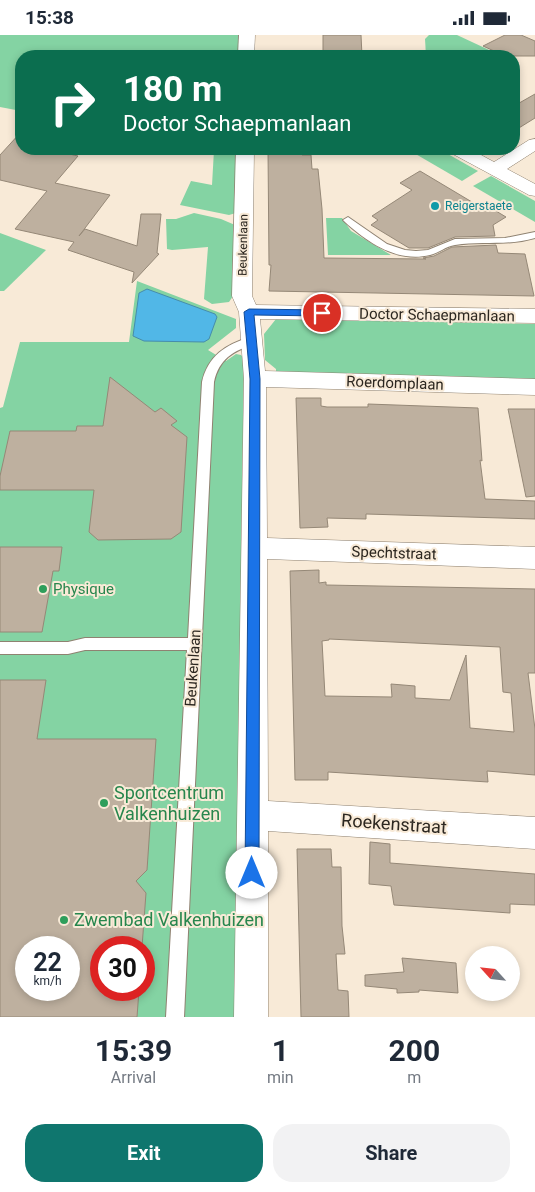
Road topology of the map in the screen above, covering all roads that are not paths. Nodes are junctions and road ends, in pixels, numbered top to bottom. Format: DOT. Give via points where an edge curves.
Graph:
graph roads {
  1 [pos="247,35"];
  2 [pos="246,50"];
  3 [pos="535,144"];
  4 [pos="520,153"];
  5 [pos="245,155"];
  6 [pos="468,155"];
  7 [pos="517,155"];
  8 [pos="494,169"];
  9 [pos="535,191"];
  10 [pos="348,220"];
  11 [pos="535,235"];
  12 [pos="249,312"];
  13 [pos="535,317"];
  14 [pos="250,341"];
  15 [pos="255,379"];
  16 [pos="535,387"];
  17 [pos="254,548"];
  18 [pos="535,558"];
  19 [pos="194,644"];
  20 [pos="0,649"];
  21 [pos="252,815"];
  22 [pos="535,833"];
  23 [pos="175,1017"];
  24 [pos="251,1017"];
  1 -- 2 [label="street"];
  3 -- 4 [label="street"];
  5 -- 12 [label="street, Beukenlaan" via="242,296"];
  6 -- 8 [label="street"];
  7 -- 8 [label="street"];
  8 -- 9 [label="street"];
  10 -- 11 [label="lane" via="389,250 411,254 427,253 453,242 511,241"];
  12 -- 13 [label="street, Doctor Schaepmanlaan"];
  12 -- 14 [label="street, Beukenlaan"];
  14 -- 15 [label="street, Beukenlaan"];
  14 -- 19 [label="lane, Beukenlaan" via="219,356 210,369"];
  15 -- 16 [label="street, Roerdomplaan"];
  15 -- 17 [label="street, Beukenlaan"];
  17 -- 18 [label="street, Spechtstraat"];
  17 -- 21 [label="street, Beukenlaan"];
  19 -- 20 [label="lane" via="86,644 68,648"];
  19 -- 23 [label="lane, Beukenlaan"];
  21 -- 22 [label="street, Roekenstraat"];
  21 -- 24 [label="street, Beukenlaan"];
}
